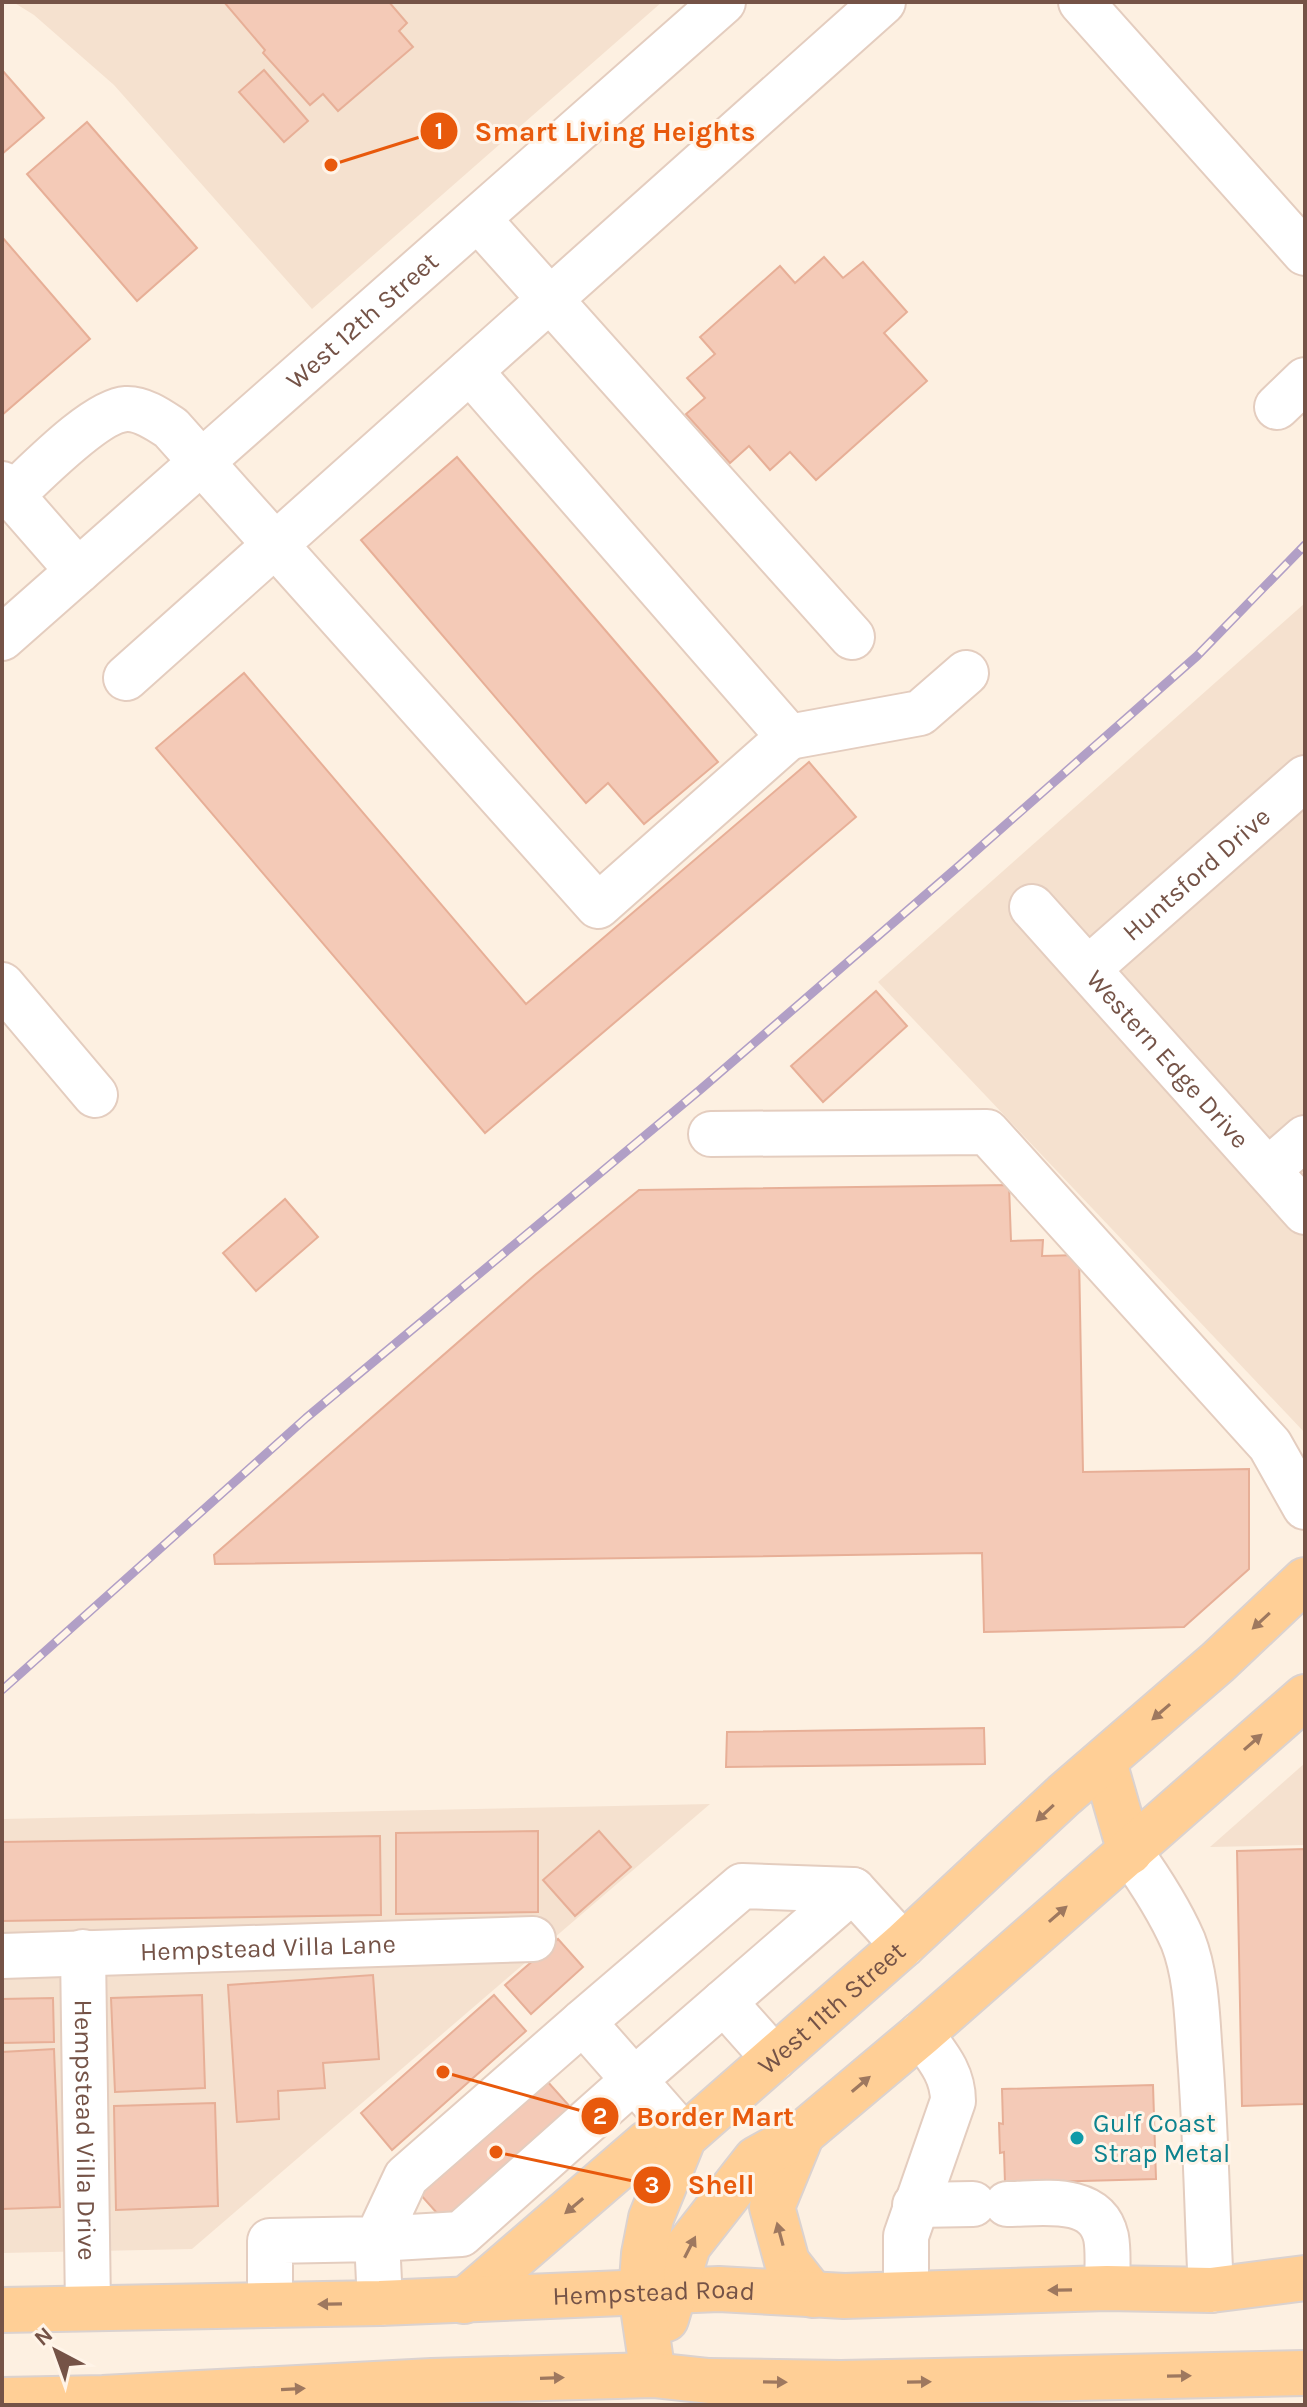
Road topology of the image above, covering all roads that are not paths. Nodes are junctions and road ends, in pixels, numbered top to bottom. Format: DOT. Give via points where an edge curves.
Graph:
graph roads {
  1 [pos="723,2"];
  2 [pos="883,2"];
  3 [pos="1081,2"];
  4 [pos="478,219"];
  5 [pos="1305,253"];
  6 [pos="550,299"];
  7 [pos="470,371"];
  8 [pos="203,461"];
  9 [pos="7,489"];
  10 [pos="276,543"];
  11 [pos="78,571"];
  12 [pos="852,637"];
  13 [pos="2,638"];
  14 [pos="966,673"];
  15 [pos="126,678"];
  16 [pos="789,737"];
  17 [pos="1305,778"];
  18 [pos="1032,907"];
  19 [pos="1088,969"];
  20 [pos="2,985"];
  21 [pos="95,1095"];
  22 [pos="711,1134"];
  23 [pos="1305,1138"];
  24 [pos="1268,1170"];
  25 [pos="1305,1212"];
  26 [pos="1305,1507"];
  27 [pos="1305,1580"];
  28 [pos="1305,1697"];
  29 [pos="1104,1762"];
  30 [pos="1130,1852"];
  31 [pos="853,1890"];
  32 [pos="533,1939"];
  33 [pos="903,1945"];
  34 [pos="83,1952"];
  35 [pos="2,1956"];
  36 [pos="724,2002"];
  37 [pos="583,2022"];
  38 [pos="921,2034"];
  39 [pos="774,2058"];
  40 [pos="634,2080"];
  41 [pos="802,2134"];
  42 [pos="684,2137"];
  43 [pos="915,2205"];
  44 [pos="377,2239"];
  45 [pos="1305,2278"];
  46 [pos="1107,2288"];
  47 [pos="1211,2290"];
  48 [pos="657,2293"];
  49 [pos="906,2294"];
  50 [pos="813,2295"];
  51 [pos="464,2301"];
  52 [pos="380,2303"];
  53 [pos="270,2305"];
  54 [pos="88,2308"];
  55 [pos="2,2310"];
  56 [pos="1305,2373"];
  57 [pos="653,2375"];
  58 [pos="2,2400"];
  1 -- 4 [label="street, West 12th Street"];
  2 -- 6 [label="street"];
  3 -- 5 [label="street"];
  4 -- 6 [label="street"];
  4 -- 8 [label="street, West 12th Street"];
  6 -- 7 [label="street"];
  6 -- 12 [label="street"];
  7 -- 10 [label="street"];
  7 -- 16 [label="street"];
  8 -- 9 [label="street" via="171,428 128,409 108,414"];
  8 -- 10 [label="street"];
  8 -- 11 [label="street, West 12th Street"];
  9 -- 11 [label="street"];
  10 -- 15 [label="street"];
  10 -- 16 [label="street" via="598,906"];
  11 -- 13 [label="street, West 12th Street"];
  14 -- 16 [label="street" via="920,713"];
  17 -- 19 [label="street, Huntsford Drive"];
  18 -- 19 [label="street, Western Edge Drive"];
  19 -- 24 [label="street, Western Edge Drive"];
  20 -- 21 [label="street"];
  22 -- 26 [label="street" via="987,1132 1270,1445"];
  23 -- 24 [label="street"];
  24 -- 25 [label="street, Western Edge Drive"];
  27 -- 29 [label="main road, West 11th Street, one-way"];
  30 -- 28 [label="main road, West 11th Street, one-way"];
  29 -- 30 [label="main road"];
  29 -- 33 [label="main road, West 11th Street, one-way"];
  38 -- 30 [label="main road, West 11th Street, one-way"];
  30 -- 47 [label="street" via="1171,1916 1191,1970 1205,2128"];
  31 -- 33 [label="street"];
  31 -- 36 [label="street"];
  31 -- 37 [label="street" via="742,1886"];
  32 -- 34 [label="street, Hempstead Villa Lane"];
  33 -- 39 [label="main road, West 11th Street"];
  34 -- 35 [label="street, Hempstead Villa Lane"];
  34 -- 54 [label="street, Hempstead Villa Drive"];
  36 -- 39 [label="street"];
  36 -- 40 [label="street"];
  37 -- 40 [label="street"];
  37 -- 44 [label="street" via="406,2177"];
  41 -- 38 [label="main road, West 11th Street, one-way"];
  38 -- 43 [label="street" via="947,2069 953,2101"];
  39 -- 42 [label="main road, West 11th Street"];
  40 -- 42 [label="street"];
  40 -- 44 [label="street" via="461,2234"];
  48 -- 41 [label="main road, West 11th Street, one-way" via="756,2159"];
  50 -- 41 [label="main road, one-way" via="787,2262 772,2207"];
  42 -- 48 [label="main road, West 11th Street" via="651,2218 644,2254"];
  42 -- 51 [label="main road, one-way" via="647,2143"];
  43 -- 46 [label="street" via="1069,2203 1086,2210 1101,2222 1107,2239"];
  43 -- 49 [label="street" via="906,2236"];
  44 -- 52 [label="street"];
  44 -- 53 [label="street" via="270,2241"];
  45 -- 47 [label="main road, Hempstead Road"];
  46 -- 47 [label="main road, Hempstead Road"];
  46 -- 49 [label="main road, Hempstead Road, one-way"];
  48 -- 50 [label="main road, Hempstead Road" via="719,2289"];
  48 -- 51 [label="main road, Hempstead Road"];
  48 -- 57 [label="main road, West 11th Street"];
  49 -- 50 [label="main road, Hempstead Road"];
  51 -- 52 [label="main road, Hempstead Road"];
  52 -- 53 [label="main road, Hempstead Road, one-way"];
  53 -- 54 [label="main road, Hempstead Road"];
  54 -- 55 [label="main road, Hempstead Road"];
  57 -- 56 [label="main road, one-way" via="841,2383"];
  58 -- 57 [label="main road, one-way"];
}
